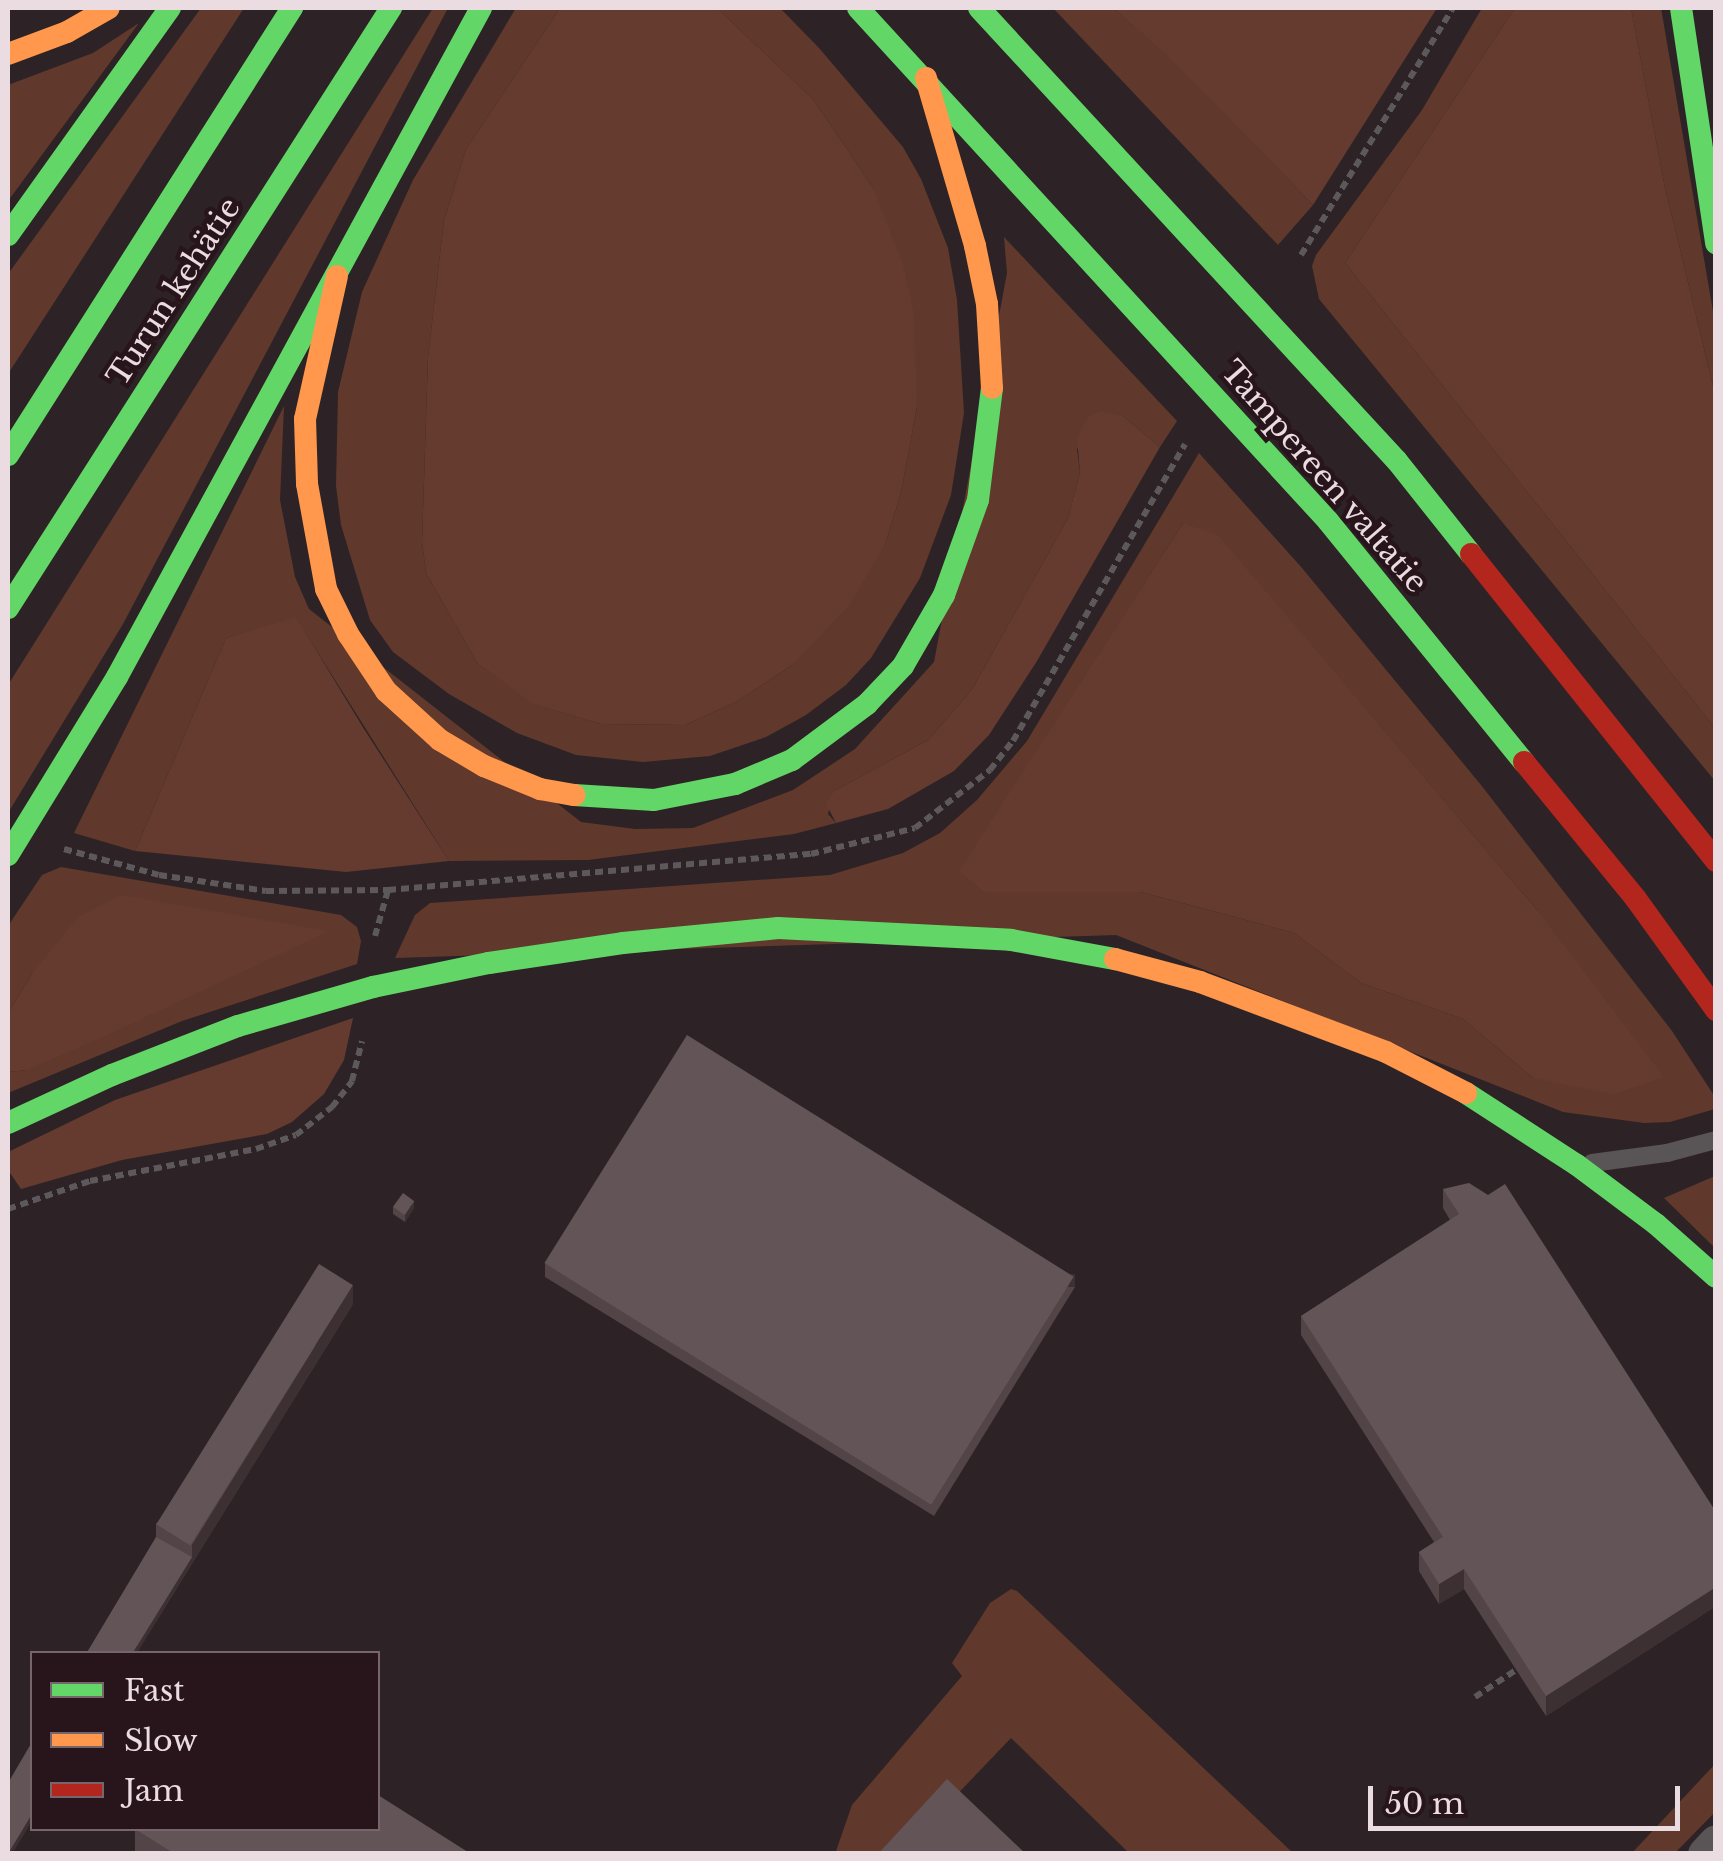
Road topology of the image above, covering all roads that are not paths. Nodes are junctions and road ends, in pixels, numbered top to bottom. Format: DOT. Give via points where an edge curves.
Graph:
graph roads {
  1 [pos="109,8"];
  2 [pos="170,8"];
  3 [pos="292,8"];
  4 [pos="391,8"];
  5 [pos="481,8"];
  6 [pos="858,8"];
  7 [pos="979,8"];
  8 [pos="1681,8"];
  9 [pos="8,54"];
  10 [pos="926,78"];
  11 [pos="8,236"];
  12 [pos="1716,243"];
  13 [pos="337,276"];
  14 [pos="8,456"];
  15 [pos="8,608"];
  16 [pos="8,855"];
  17 [pos="1716,861"];
  18 [pos="1716,1010"];
  19 [pos="8,1123"];
  20 [pos="1716,1140"];
  21 [pos="1576,1165"];
  22 [pos="1716,1277"];
  23 [pos="1716,1842"];
  24 [pos="1704,1854"];
  1 -- 9 [label="highway"];
  2 -- 11 [label="highway"];
  3 -- 14 [label="highway, Turun kehätie"];
  4 -- 15 [label="highway, Turun kehätie"];
  5 -- 13 [label="highway"];
  6 -- 10 [label="highway, Tampereen valtatie"];
  7 -- 17 [label="highway, Tampereen valtatie" via="1397,461"];
  8 -- 12 [label="highway"];
  10 -- 13 [label="highway" via="986,304 992,386 978,500 944,595 894,676 822,740 734,784 654,800 540,789 440,740 386,691 326,588 306,484 312,373"];
  10 -- 18 [label="highway, Tampereen valtatie" via="1328,520 1636,899"];
  13 -- 16 [label="highway" via="117,677"];
  19 -- 21 [label="highway" via="238,1026 373,988 585,949 778,928 1011,940 1200,982 1386,1052 1479,1100"];
  20 -- 21 [label="lane" via="1667,1154"];
  21 -- 22 [label="highway"];
  23 -- 24 [label="street"];
}
